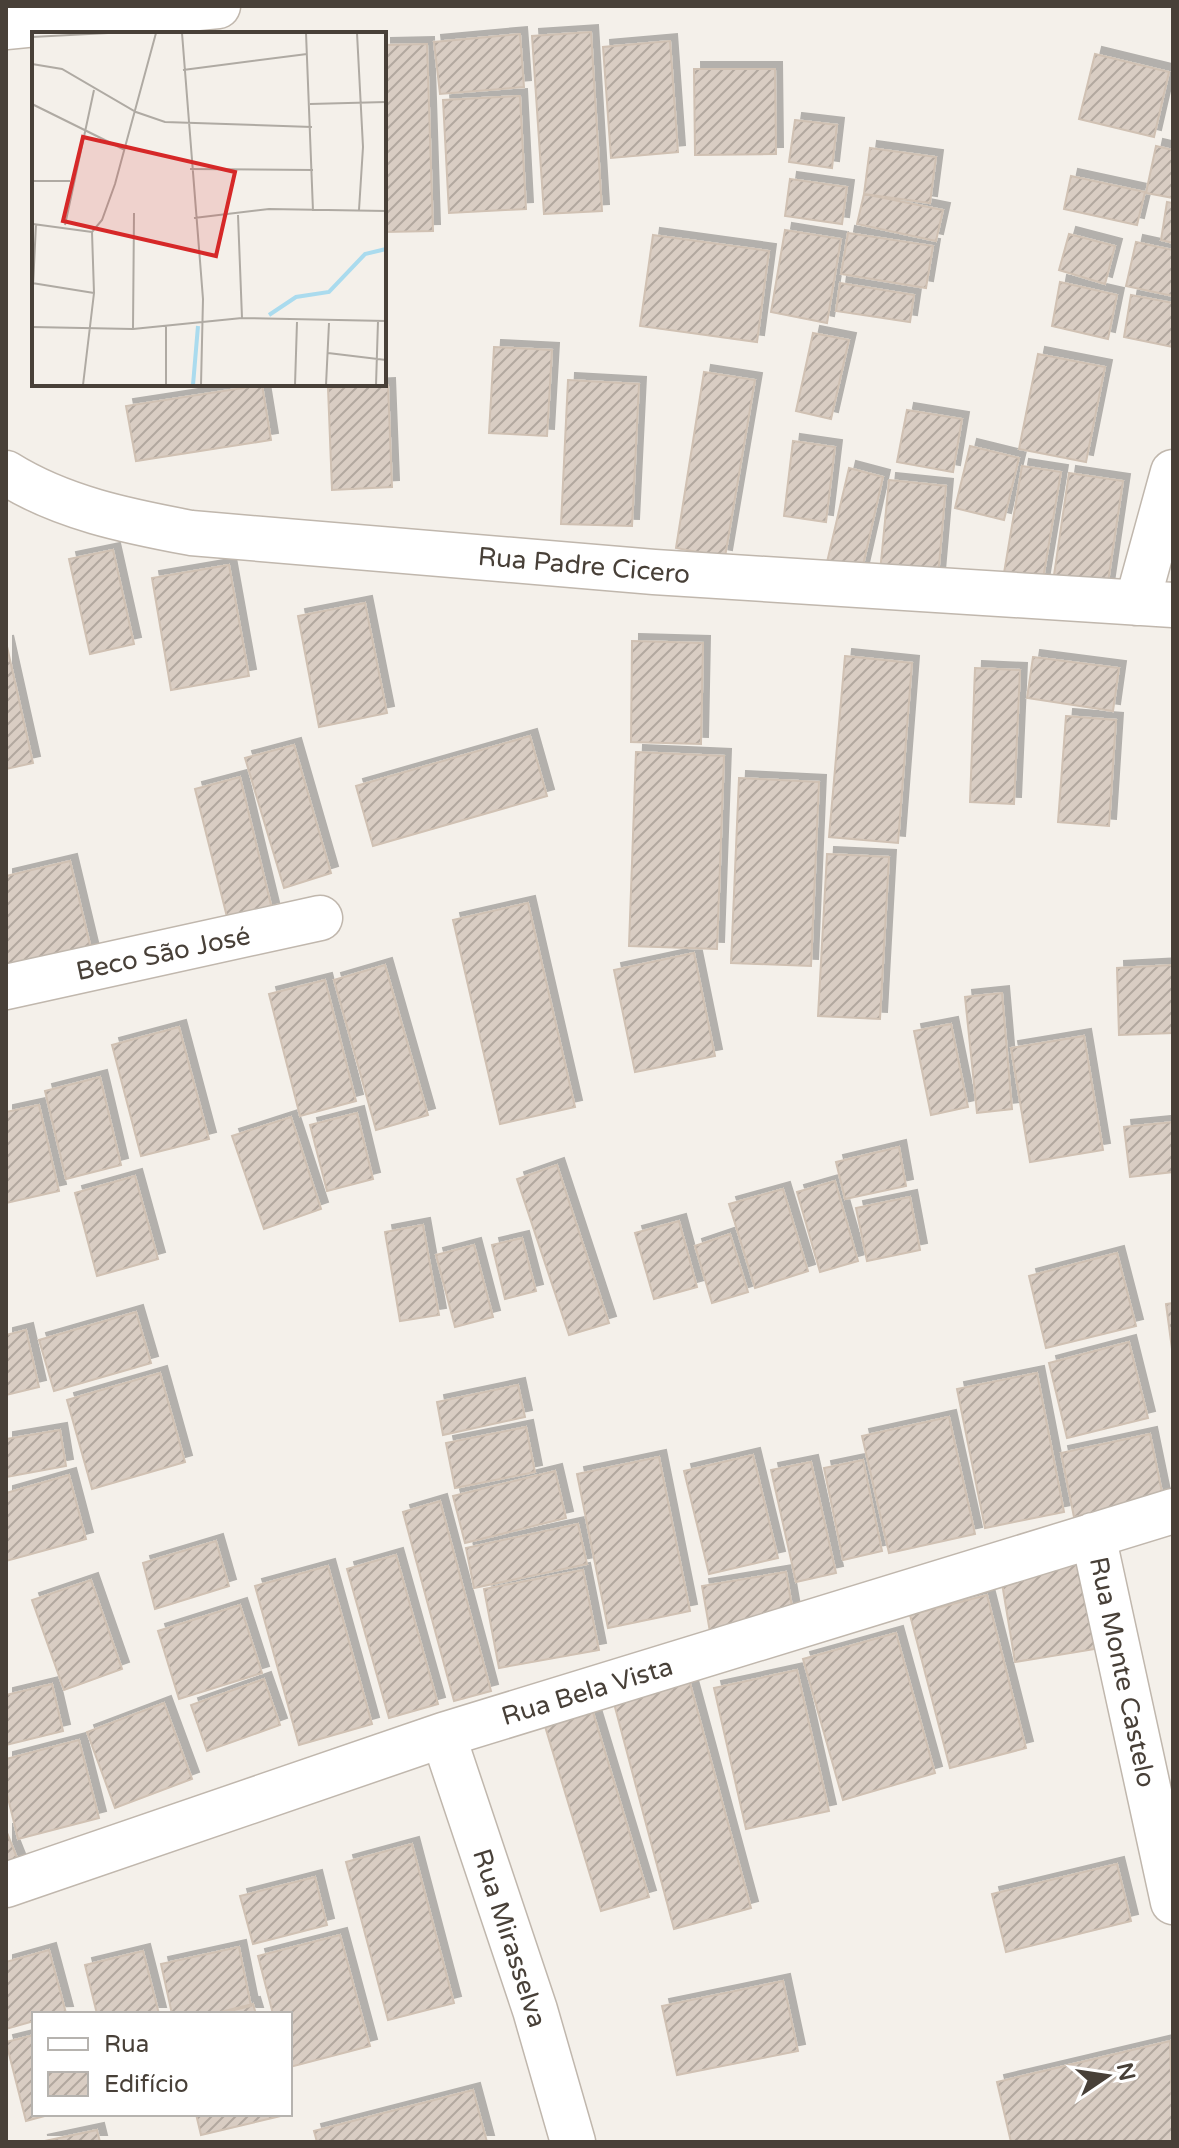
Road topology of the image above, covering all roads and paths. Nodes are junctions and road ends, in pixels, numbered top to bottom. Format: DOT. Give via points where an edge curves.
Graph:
graph roads {
  1 [pos="218,6"];
  2 [pos="6,27"];
  3 [pos="1173,472"];
  4 [pos="6,473"];
  5 [pos="1155,604"];
  6 [pos="320,918"];
  7 [pos="6,987"];
  8 [pos="1173,1511"];
  9 [pos="1093,1535"];
  10 [pos="443,1735"];
  11 [pos="6,1885"];
  12 [pos="1173,1902"];
  13 [pos="573,2142"];
  1 -- 2 [label="street"];
  3 -- 5 [label="street"];
  4 -- 5 [label="street, Rua Padre Cicero" via="66,503 191,533 654,572"];
  6 -- 7 [label="street, Beco São José"];
  8 -- 9 [label="street, Rua Bela Vista"];
  9 -- 10 [label="street, Rua Bela Vista"];
  9 -- 12 [label="street, Rua Monte Castelo"];
  10 -- 11 [label="street, Rua Bela Vista"];
  10 -- 13 [label="street, Rua Mirasselva"];
}
